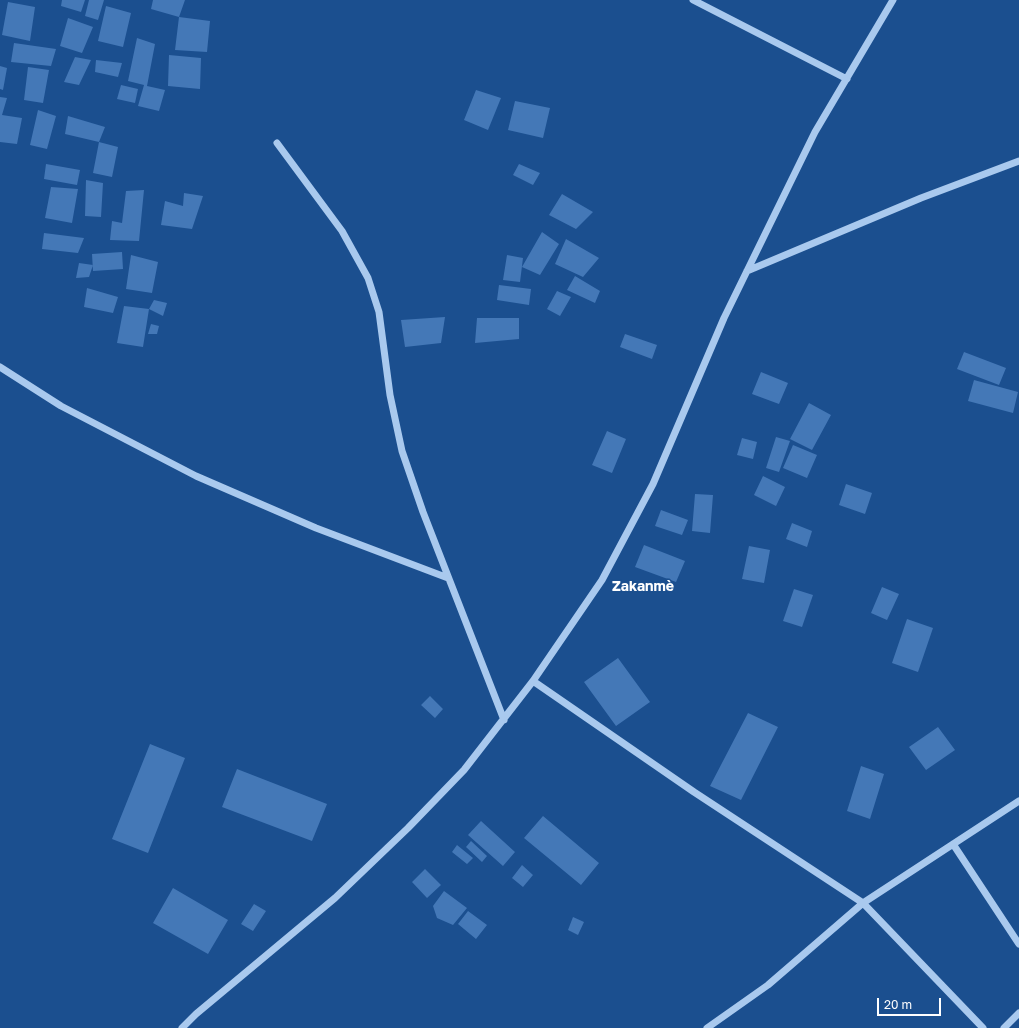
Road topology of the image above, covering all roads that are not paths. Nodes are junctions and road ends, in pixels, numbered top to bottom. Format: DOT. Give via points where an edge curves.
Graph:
graph roads {
  1 [pos="693,0"];
  2 [pos="893,0"];
  3 [pos="847,79"];
  4 [pos="277,143"];
  5 [pos="1019,161"];
  6 [pos="747,271"];
  7 [pos="0,367"];
  8 [pos="448,578"];
  9 [pos="533,682"];
  10 [pos="504,720"];
  11 [pos="1019,801"];
  12 [pos="954,844"];
  13 [pos="862,903"];
  14 [pos="1019,944"];
  15 [pos="1019,1014"];
  16 [pos="182,1028"];
  17 [pos="707,1028"];
  18 [pos="983,1028"];
  19 [pos="1004,1028"];
  1 -- 3 [label="street"];
  2 -- 3 [label="street"];
  3 -- 6 [label="street" via="815,132"];
  4 -- 8 [label="street" via="342,232 368,278 379,312 390,395 402,451"];
  5 -- 6 [label="street" via="921,198"];
  6 -- 9 [label="street" via="724,318 653,484 602,580"];
  7 -- 8 [label="street" via="61,406 196,476 316,528"];
  8 -- 10 [label="street"];
  9 -- 10 [label="street"];
  9 -- 13 [label="street"];
  10 -- 16 [label="street" via="464,770 335,898"];
  11 -- 12 [label="street"];
  12 -- 13 [label="street"];
  12 -- 14 [label="street"];
  13 -- 17 [label="street" via="768,985"];
  13 -- 18 [label="street"];
  15 -- 19 [label="street"];
}
